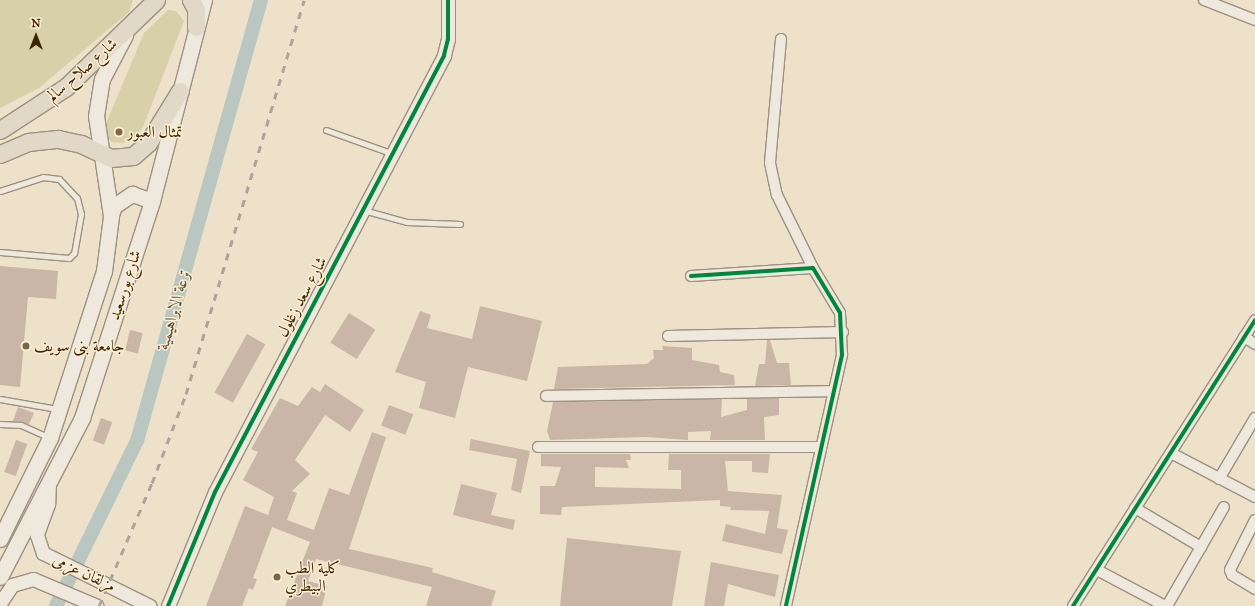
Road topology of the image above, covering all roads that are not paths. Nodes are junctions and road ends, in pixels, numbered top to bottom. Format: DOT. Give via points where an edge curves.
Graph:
graph roads {
  1 [pos="150,0"];
  2 [pos="156,0"];
  3 [pos="190,0"];
  4 [pos="204,0"];
  5 [pos="448,0"];
  6 [pos="1204,0"];
  7 [pos="1255,20"];
  8 [pos="196,27"];
  9 [pos="128,30"];
  10 [pos="781,39"];
  11 [pos="180,91"];
  12 [pos="0,130"];
  13 [pos="326,130"];
  14 [pos="391,153"];
  15 [pos="0,154"];
  16 [pos="100,154"];
  17 [pos="0,191"];
  18 [pos="152,201"];
  19 [pos="362,210"];
  20 [pos="111,216"];
  21 [pos="460,224"];
  22 [pos="0,252"];
  23 [pos="813,268"];
  24 [pos="691,276"];
  25 [pos="1255,320"];
  26 [pos="843,332"];
  27 [pos="668,336"];
  28 [pos="1244,337"];
  29 [pos="1255,344"];
  30 [pos="834,391"];
  31 [pos="546,396"];
  32 [pos="0,399"];
  33 [pos="60,410"];
  34 [pos="1255,418"];
  35 [pos="0,424"];
  36 [pos="50,438"];
  37 [pos="538,447"];
  38 [pos="821,447"];
  39 [pos="1171,453"];
  40 [pos="1219,478"];
  41 [pos="49,481"];
  42 [pos="1255,497"];
  43 [pos="1224,507"];
  44 [pos="1135,508"];
  45 [pos="1255,520"];
  46 [pos="0,539"];
  47 [pos="1201,547"];
  48 [pos="1097,570"];
  49 [pos="0,577"];
  50 [pos="1255,589"];
  51 [pos="0,603"];
  52 [pos="97,606"];
  53 [pos="150,606"];
  54 [pos="168,606"];
  55 [pos="786,606"];
  56 [pos="1073,606"];
  57 [pos="1166,606"];
  1 -- 9 [label="main road, شارع بورسعيد"];
  2 -- 9 [label="main road, شارع صلاح سالم"];
  3 -- 8 [label="main road" via="196,9"];
  4 -- 8 [label="main road, شارع بورسعيد"];
  5 -- 14 [label="street, شارع سعد زغلول" via="448,39 444,55"];
  6 -- 7 [label="street"];
  8 -- 11 [label="main road, شارع بورسعيد"];
  9 -- 12 [label="main road, شارع صلاح سالم" via="66,87"];
  9 -- 16 [label="main road, شارع بورسعيد" via="109,61 101,85 96,116"];
  10 -- 23 [label="street" via="770,163 777,195"];
  11 -- 16 [label="main road" via="142,151 123,158"];
  11 -- 18 [label="main road, شارع بورسعيد"];
  13 -- 14 [label="lane"];
  14 -- 19 [label="street, شارع سعد زغلول"];
  15 -- 16 [label="main road" via="28,142 46,139 70,141"];
  16 -- 20 [label="main road, شارع بورسعيد"];
  17 -- 22 [label="lane" via="43,177 59,179 77,198 81,214 74,253 70,258"];
  18 -- 20 [label="main road" via="132,194 114,206"];
  18 -- 41 [label="main road, شارع بورسعيد" via="82,418"];
  19 -- 21 [label="lane" via="407,222"];
  19 -- 54 [label="street, شارع سعد زغلول" via="215,492"];
  20 -- 33 [label="main road, شارع بورسعيد" via="104,271"];
  23 -- 24 [label="street"];
  23 -- 26 [label="street" via="840,313"];
  25 -- 28 [label="street"];
  26 -- 27 [label="street"];
  26 -- 30 [label="street"];
  28 -- 29 [label="street"];
  28 -- 39 [label="street"];
  30 -- 31 [label="street"];
  30 -- 38 [label="street"];
  32 -- 33 [label="lane"];
  33 -- 36 [label="main road, شارع بورسعيد"];
  34 -- 40 [label="street"];
  35 -- 36 [label="lane" via="21,425"];
  36 -- 46 [label="main road, شارع بورسعيد"];
  37 -- 38 [label="street"];
  38 -- 55 [label="street"];
  39 -- 40 [label="street"];
  39 -- 44 [label="street"];
  40 -- 42 [label="street"];
  41 -- 49 [label="main road, شارع بورسعيد"];
  41 -- 53 [label="street, مزلقان عزمى" via="48,504 37,535 43,554"];
  43 -- 47 [label="street"];
  44 -- 47 [label="street"];
  44 -- 48 [label="street"];
  45 -- 50 [label="street" via="1230,570 1232,575"];
  47 -- 57 [label="street"];
  48 -- 56 [label="street"];
  48 -- 57 [label="street"];
  51 -- 52 [label="street, مزلقان عزمى" via="18,581 40,582"];
}
